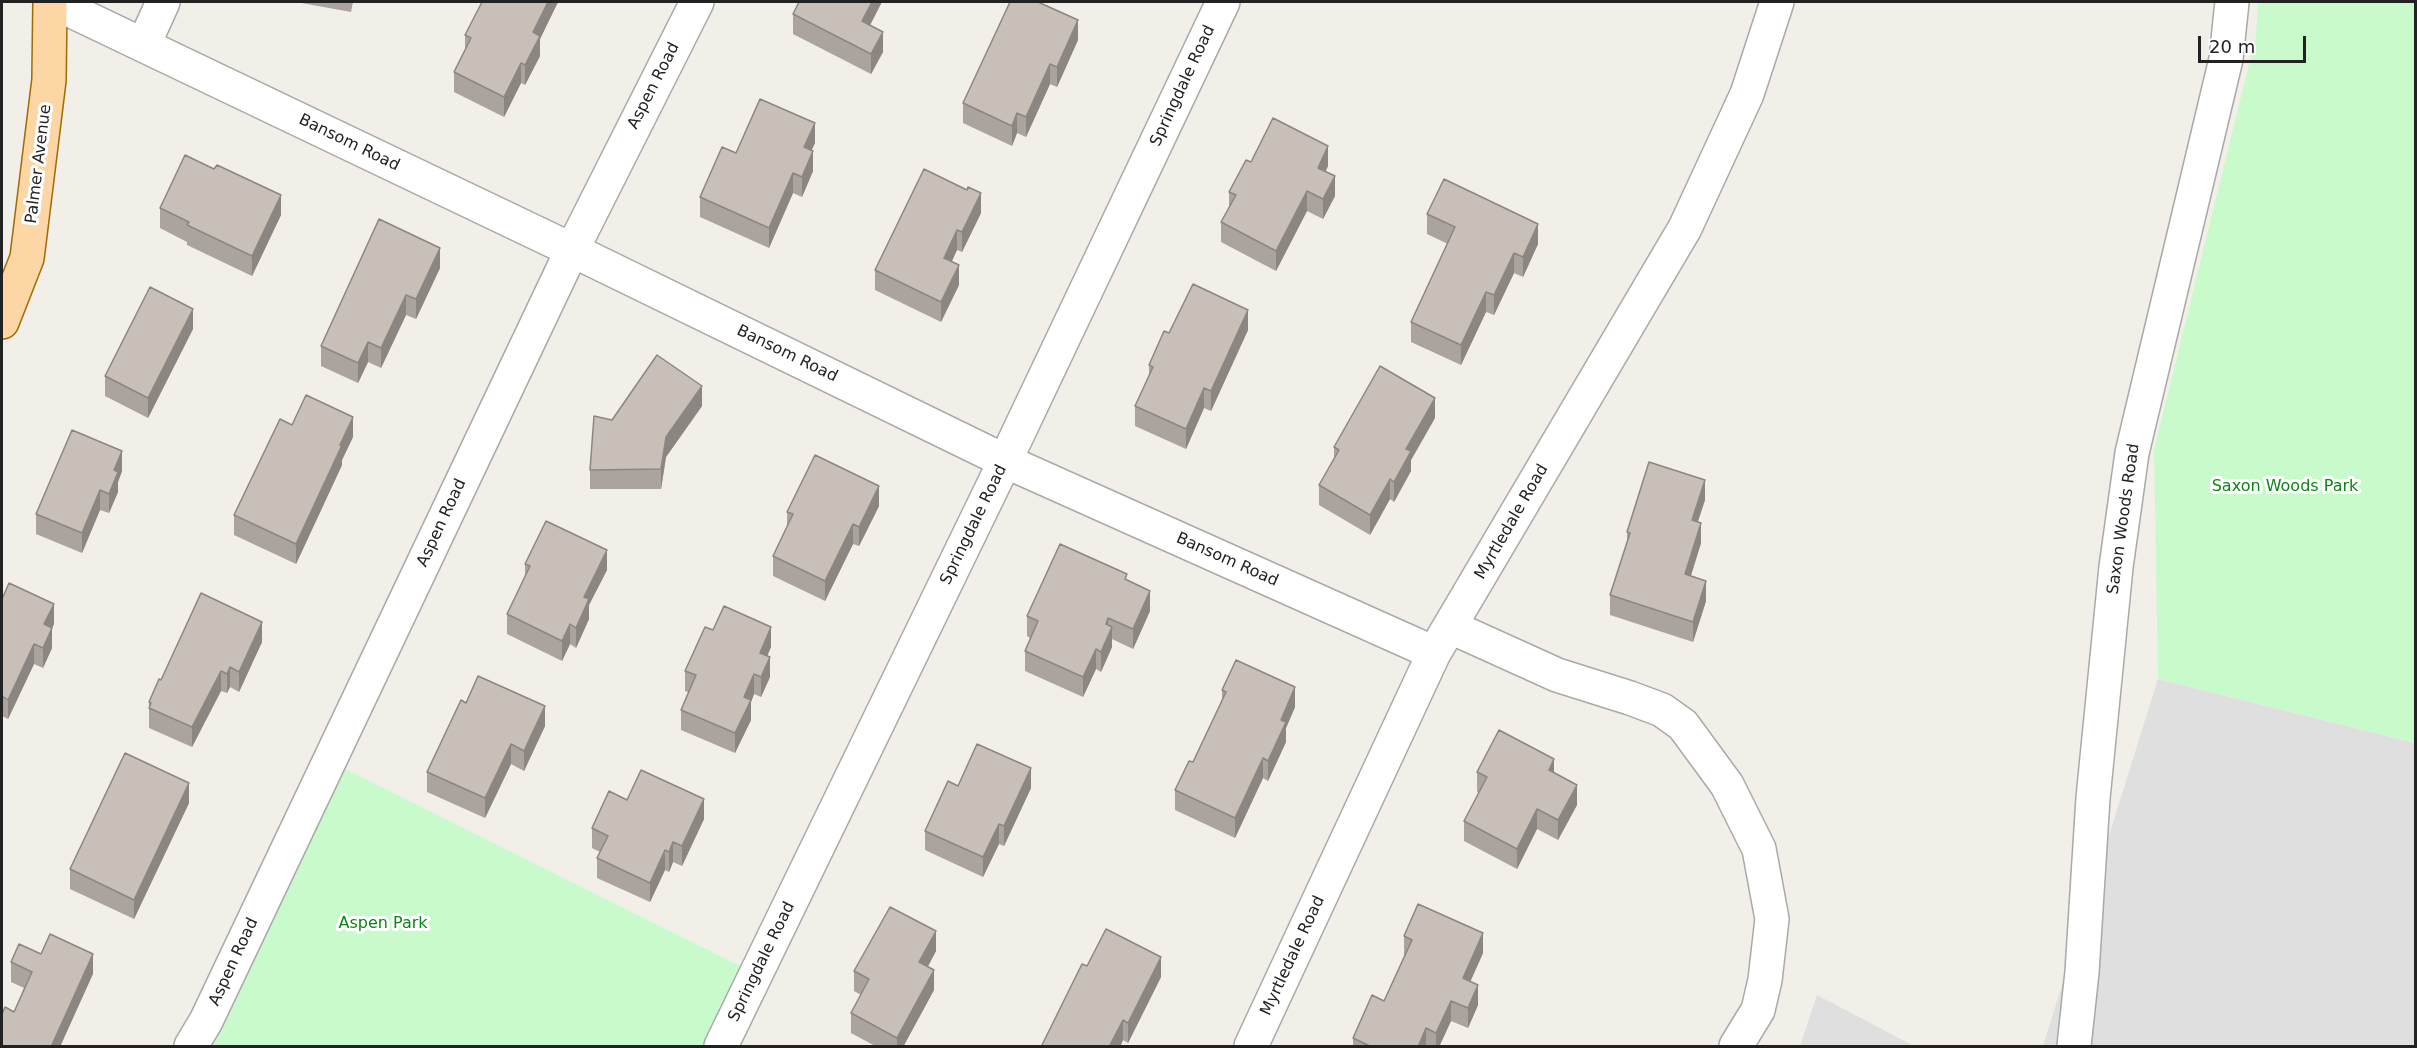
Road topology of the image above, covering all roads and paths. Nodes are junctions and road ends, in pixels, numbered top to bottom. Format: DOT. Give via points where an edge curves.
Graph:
graph roads {
  1 [pos="52,2"];
  2 [pos="163,2"];
  3 [pos="697,2"];
  4 [pos="1223,2"];
  5 [pos="1777,2"];
  6 [pos="2232,2"];
  7 [pos="144,44"];
  8 [pos="572,250"];
  9 [pos="2,322"];
  10 [pos="1005,461"];
  11 [pos="1443,640"];
  12 [pos="191,1047"];
  13 [pos="721,1047"];
  14 [pos="1251,1047"];
  15 [pos="1736,1047"];
  16 [pos="2074,1047"];
  1 -- 7 [label="street, Bansom Road"];
  1 -- 9 [label="main road, Palmer Avenue" via="50,80 27,258"];
  2 -- 7 [label="street"];
  3 -- 8 [label="street, Aspen Road"];
  4 -- 10 [label="street, Springdale Road"];
  5 -- 11 [label="street, Myrtledale Road" via="1747,94 1685,228"];
  6 -- 16 [label="street, Saxon Woods Road" via="2226,59 2132,453 2116,567 2094,787"];
  7 -- 8 [label="street, Bansom Road"];
  8 -- 10 [label="street, Bansom Road"];
  8 -- 12 [label="street, Aspen Road"];
  10 -- 11 [label="street, Bansom Road"];
  10 -- 13 [label="street, Springdale Road"];
  11 -- 14 [label="street, Myrtledale Road"];
  11 -- 15 [label="street, Bansom Road" via="1662,710 1683,725 1727,785 1759,849 1772,920 1758,1010"];
}
